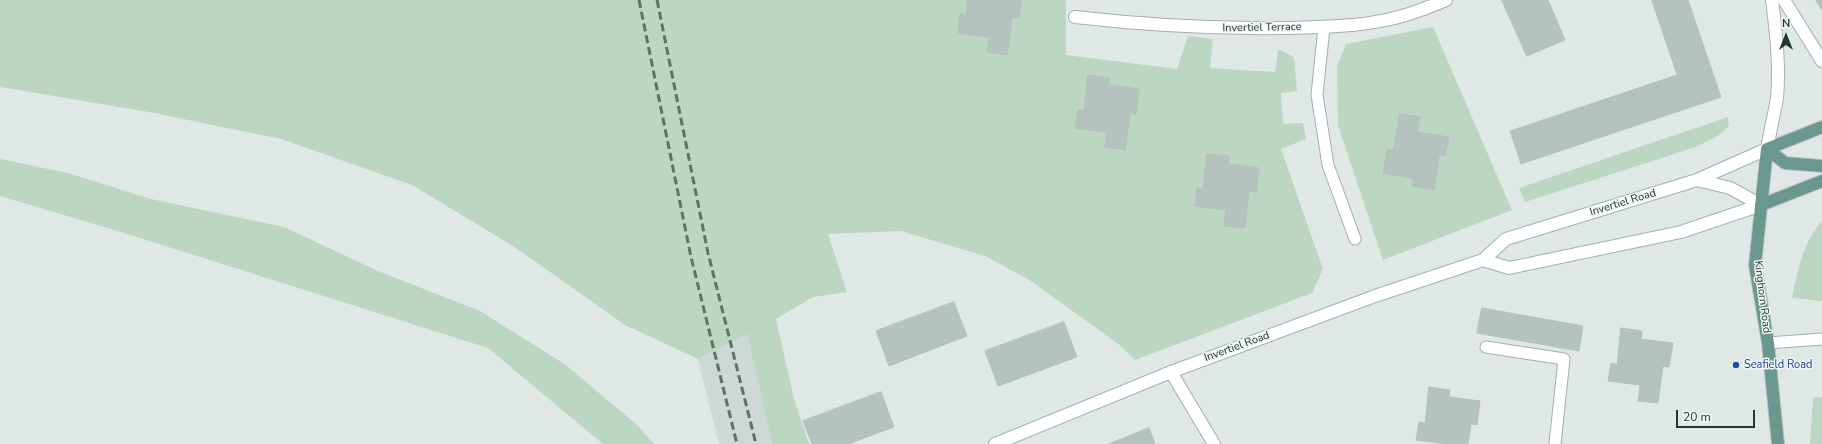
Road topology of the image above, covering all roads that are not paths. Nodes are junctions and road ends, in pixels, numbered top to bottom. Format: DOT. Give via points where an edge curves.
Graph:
graph roads {
  1 [pos="1446,0"];
  2 [pos="1772,0"];
  3 [pos="1784,0"];
  4 [pos="1075,17"];
  5 [pos="1324,27"];
  6 [pos="1822,61"];
  7 [pos="1822,127"];
  8 [pos="1767,149"];
  9 [pos="1822,166"];
  10 [pos="1697,180"];
  11 [pos="1822,181"];
  12 [pos="1761,205"];
  13 [pos="1354,239"];
  14 [pos="1483,260"];
  15 [pos="1822,339"];
  16 [pos="1768,342"];
  17 [pos="1486,347"];
  18 [pos="1171,372"];
  19 [pos="995,444"];
  20 [pos="1214,444"];
  21 [pos="1555,444"];
  22 [pos="1778,444"];
  1 -- 5 [label="main road, Invertiel Terrace" via="1386,20"];
  2 -- 8 [label="main road" via="1778,62 1777,97"];
  3 -- 6 [label="main road"];
  4 -- 5 [label="main road, Invertiel Terrace" via="1132,24 1227,29"];
  5 -- 13 [label="lane" via="1317,95 1328,165"];
  7 -- 8 [label="main road"];
  8 -- 9 [label="main road" via="1784,163"];
  8 -- 10 [label="main road, Invertiel Road"];
  8 -- 12 [label="main road, Kinghorn Road"];
  10 -- 12 [label="main road" via="1730,188"];
  10 -- 14 [label="main road, Invertiel Road" via="1506,239"];
  11 -- 12 [label="main road"];
  12 -- 14 [label="main road" via="1681,232 1509,268"];
  12 -- 16 [label="main road, Kinghorn Road" via="1756,265"];
  14 -- 18 [label="main road, Invertiel Road" via="1375,296"];
  15 -- 16 [label="lane"];
  16 -- 22 [label="main road, Kinghorn Road"];
  17 -- 21 [label="lane" via="1564,359"];
  18 -- 19 [label="main road, Invertiel Road"];
  18 -- 20 [label="main road"];
}
